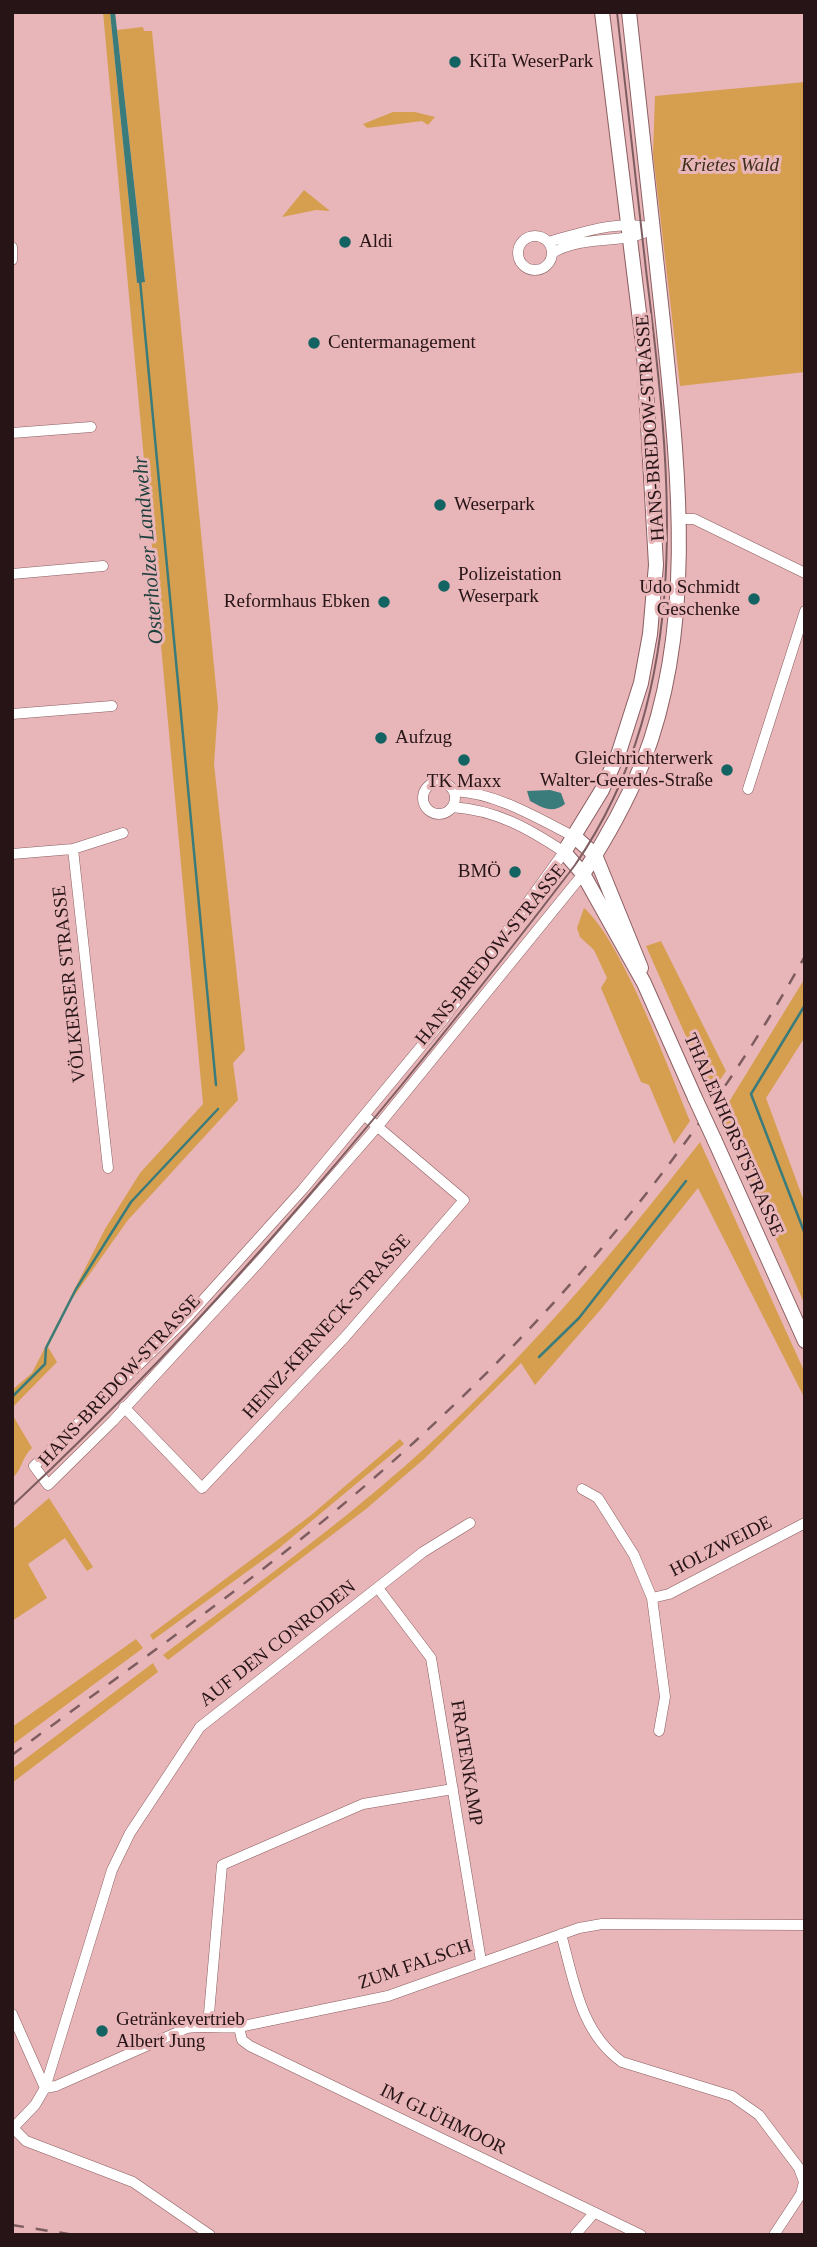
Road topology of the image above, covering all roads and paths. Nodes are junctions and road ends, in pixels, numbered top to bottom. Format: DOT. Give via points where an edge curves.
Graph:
graph roads {
  1 [pos="602,12"];
  2 [pos="629,12"];
  3 [pos="653,228"];
  4 [pos="629,231"];
  5 [pos="548,242"];
  6 [pos="12,247"];
  7 [pos="552,253"];
  8 [pos="12,260"];
  9 [pos="91,427"];
  10 [pos="12,433"];
  11 [pos="679,519"];
  12 [pos="103,566"];
  13 [pos="805,573"];
  14 [pos="12,574"];
  15 [pos="805,611"];
  16 [pos="112,706"];
  17 [pos="12,714"];
  18 [pos="748,789"];
  19 [pos="453,791"];
  20 [pos="452,807"];
  21 [pos="122,833"];
  22 [pos="575,837"];
  23 [pos="73,849"];
  24 [pos="564,852"];
  25 [pos="12,854"];
  26 [pos="595,855"];
  27 [pos="583,874"];
  28 [pos="644,983"];
  29 [pos="365,1115"];
  30 [pos="377,1126"];
  31 [pos="108,1168"];
  32 [pos="805,1341"];
  33 [pos="124,1407"];
  34 [pos="582,1489"];
  35 [pos="470,1523"];
  36 [pos="805,1523"];
  37 [pos="378,1588"];
  38 [pos="652,1598"];
  39 [pos="659,1731"];
  40 [pos="453,1789"];
  41 [pos="805,1925"];
  42 [pos="561,1934"];
  43 [pos="481,1961"];
  44 [pos="12,2014"];
  45 [pos="208,2025"];
  46 [pos="239,2027"];
  47 [pos="45,2088"];
  48 [pos="13,2129"];
  49 [pos="594,2213"];
  50 [pos="210,2235"];
  51 [pos="575,2235"];
  52 [pos="641,2235"];
  53 [pos="774,2235"];
  1 -- 4 [label="main road, HANS-BREDOW-STRASSE"];
  2 -- 3 [label="main road, HANS-BREDOW-STRASSE"];
  3 -- 4 [label="street"];
  3 -- 11 [label="main road, HANS-BREDOW-STRASSE"];
  4 -- 5 [label="street" via="580,231"];
  4 -- 7 [label="street" via="579,241"];
  4 -- 22 [label="main road, HANS-BREDOW-STRASSE" via="644,354 655,600 641,683 623,740"];
  5 -- 7 [label="street"];
  5 -- 7 [label="street" via="539,236 524,240 519,259 536,270 548,264"];
  6 -- 8 [label="street"];
  9 -- 10 [label="street"];
  11 -- 13 [label="street" via="694,520"];
  11 -- 26 [label="main road, HANS-BREDOW-STRASSE" via="674,625 660,701 643,762"];
  12 -- 14 [label="street"];
  15 -- 18 [label="street"];
  16 -- 17 [label="street"];
  19 -- 20 [label="street"];
  19 -- 20 [label="street" via="445,782 433,782 422,797 424,806 435,814"];
  19 -- 22 [label="street" via="488,797"];
  20 -- 24 [label="street" via="508,818"];
  21 -- 23 [label="street"];
  22 -- 24 [label="main road, HANS-BREDOW-STRASSE"];
  22 -- 26 [label="main road"];
  23 -- 25 [label="street"];
  23 -- 31 [label="street, VÖLKERSER STRASSE"];
  24 -- 27 [label="main road, THALENHORSTSTRASSE"];
  24 -- 29 [label="street, HANS-BREDOW-STRASSE" via="474,979"];
  26 -- 27 [label="main road, HANS-BREDOW-STRASSE"];
  26 -- 28 [label="main road, THALENHORSTSTRASSE" via="638,957"];
  27 -- 28 [label="main road, THALENHORSTSTRASSE"];
  27 -- 30 [label="street, HANS-BREDOW-STRASSE"];
  28 -- 32 [label="main road, THALENHORSTSTRASSE, bridge"];
  29 -- 30 [label="street, HEINZ-KERNECK-STRASSE"];
  29 -- 33 [label="street, HANS-BREDOW-STRASSE" via="185,1320 34,1466 48,1485"];
  30 -- 33 [label="street, HANS-BREDOW-STRASSE"];
  30 -- 33 [label="street, HEINZ-KERNECK-STRASSE" via="464,1200 345,1337 202,1488"];
  34 -- 38 [label="street" via="598,1498 634,1555"];
  35 -- 37 [label="street, AUF DEN CONRODEN"];
  36 -- 38 [label="street, HOLZWEIDE" via="669,1594"];
  37 -- 40 [label="street, FRATENKAMP" via="431,1658"];
  37 -- 47 [label="street, AUF DEN CONRODEN" via="221,1708 200,1727 165,1779 112,1870"];
  38 -- 39 [label="street" via="665,1697"];
  40 -- 43 [label="street, FRATENKAMP"];
  40 -- 45 [label="street" via="363,1804 222,1865"];
  41 -- 42 [label="street, ZUM FALSCH" via="602,1924"];
  42 -- 43 [label="street, ZUM FALSCH"];
  42 -- 53 [label="street" via="587,2022 606,2051 622,2062 741,2100 783,2145 804,2182"];
  43 -- 46 [label="street, ZUM FALSCH" via="388,1996"];
  44 -- 47 [label="street"];
  45 -- 46 [label="street, ZUM FALSCH"];
  45 -- 47 [label="street, ZUM FALSCH" via="187,2028"];
  46 -- 49 [label="street, IM GLÜHMOOR" via="242,2040 250,2046"];
  47 -- 48 [label="street, AUF DEN CONRODEN"];
  48 -- 50 [label="street" via="26,2141 133,2182"];
  49 -- 51 [label="street"];
  49 -- 52 [label="street, IM GLÜHMOOR"];
}
